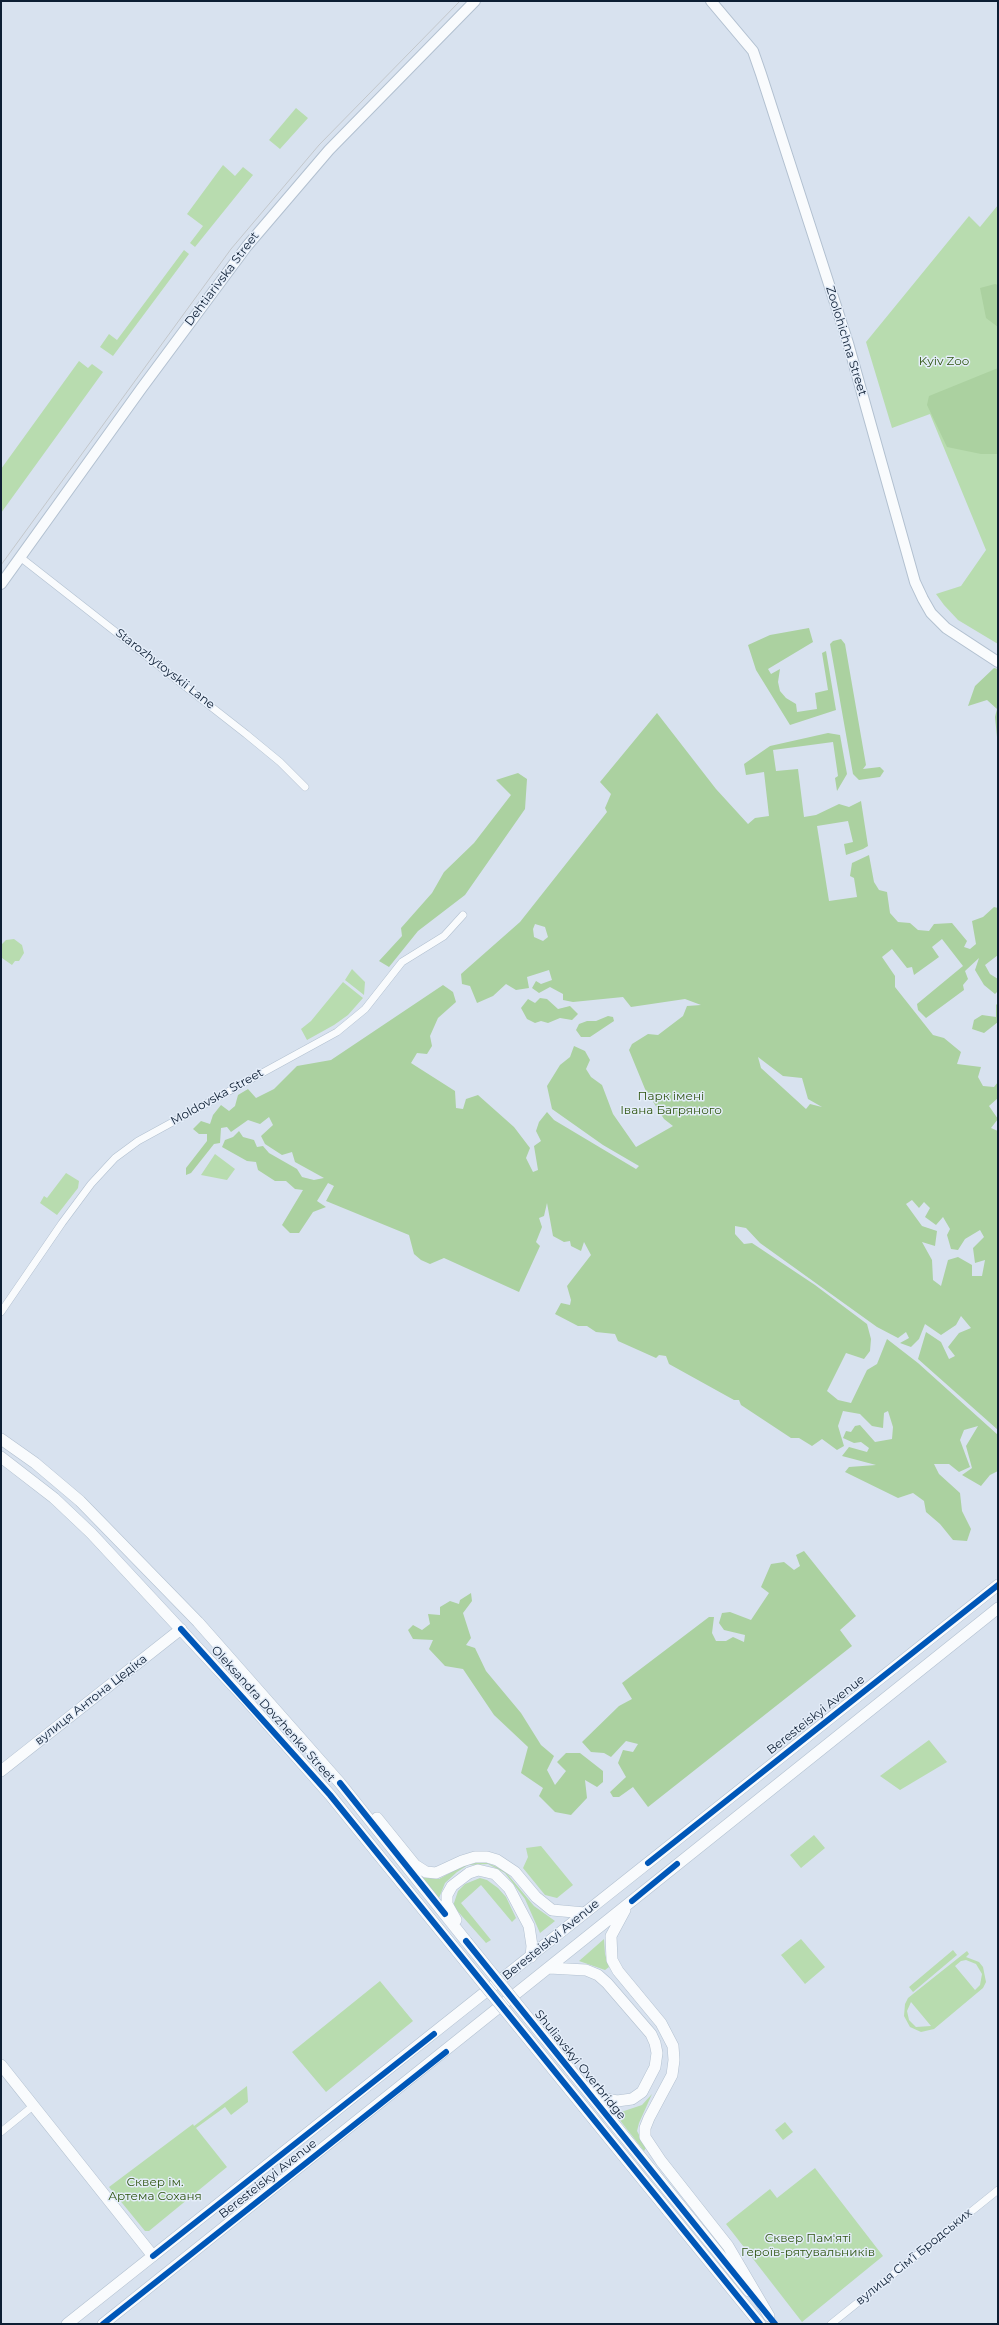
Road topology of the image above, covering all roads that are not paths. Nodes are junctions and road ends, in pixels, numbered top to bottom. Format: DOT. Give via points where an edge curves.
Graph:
graph roads {
  1 [pos="475,1"];
  2 [pos="711,1"];
  3 [pos="20,557"];
  4 [pos="1,584"];
  5 [pos="998,662"];
  6 [pos="305,787"];
  7 [pos="463,914"];
  8 [pos="1,1312"];
  9 [pos="1,1439"];
  10 [pos="1,1457"];
  11 [pos="998,1585"];
  12 [pos="998,1608"];
  13 [pos="181,1629"];
  14 [pos="1,1771"];
  15 [pos="340,1783"];
  16 [pos="386,1842"];
  17 [pos="377,1853"];
  18 [pos="632,1901"];
  19 [pos="585,1913"];
  20 [pos="466,1940"];
  21 [pos="531,1957"];
  22 [pos="549,1968"];
  23 [pos="1,2065"];
  24 [pos="573,2073"];
  25 [pos="34,2106"];
  26 [pos="1,2132"];
  27 [pos="998,2190"];
  28 [pos="153,2256"];
  29 [pos="772,2320"];
  30 [pos="67,2324"];
  31 [pos="103,2324"];
  32 [pos="760,2324"];
  33 [pos="831,2324"];
  1 -- 3 [label="main road, Dehtiarivska Street" via="329,150 246,246"];
  2 -- 5 [label="main road, Zoolohichna Street" via="753,51 762,74 848,343 920,594 931,613 946,628"];
  3 -- 4 [label="main road, Dehtiarivska Street"];
  3 -- 6 [label="street, Starozhytoyskii Lane" via="246,734"];
  7 -- 8 [label="street, Moldovska Street" via="444,936 402,962 365,1009 338,1032 138,1140 115,1158 91,1184 62,1223"];
  9 -- 15 [label="main road, Oleksandra Dovzhenka Street" via="35,1463 80,1501 198,1622"];
  10 -- 13 [label="main road, Oleksandra Dovzhenka Street" via="72,1514"];
  11 -- 19 [label="main road, Beresteiskyi Avenue"];
  12 -- 18 [label="main road, Beresteiskyi Avenue"];
  13 -- 14 [label="main road, вулиця Антона Цедіка"];
  13 -- 17 [label="main road, Oleksandra Dovzhenka Street" via="330,1795"];
  15 -- 16 [label="main road, Oleksandra Dovzhenka Street"];
  15 -- 19 [label="main road" via="372,1813 415,1865 426,1872 436,1873 468,1859 487,1857 497,1860 515,1872 536,1897 552,1910"];
  16 -- 20 [label="main road, Shuliavskyi Overbridge"];
  17 -- 32 [label="main road, Shuliavskyi Overbridge, bridge"];
  18 -- 22 [label="main road, Beresteiskyi Avenue"];
  18 -- 29 [label="main road" via="611,1936 612,1960 668,2034 673,2046 674,2060 672,2075 649,2118 645,2137 728,2246"];
  19 -- 21 [label="main road, Beresteiskyi Avenue"];
  20 -- 21 [label="main road" via="447,1904 452,1886 468,1873 478,1870 496,1874 502,1879 529,1926"];
  20 -- 24 [label="main road, Shuliavskyi Overbridge, bridge"];
  21 -- 28 [label="main road, Beresteiskyi Avenue"];
  22 -- 24 [label="main road" via="586,1970 598,1975 651,2034 657,2053 655,2067 642,2092 632,2099 617,2101 606,2098"];
  22 -- 31 [label="main road, Beresteiskyi Avenue"];
  23 -- 25 [label="main road"];
  24 -- 29 [label="main road, Shuliavskyi Overbridge"];
  25 -- 26 [label="street"];
  25 -- 28 [label="main road"];
  27 -- 33 [label="street, вулиця Сімʼї Бродських"];
  28 -- 30 [label="main road, Beresteiskyi Avenue"];
}
